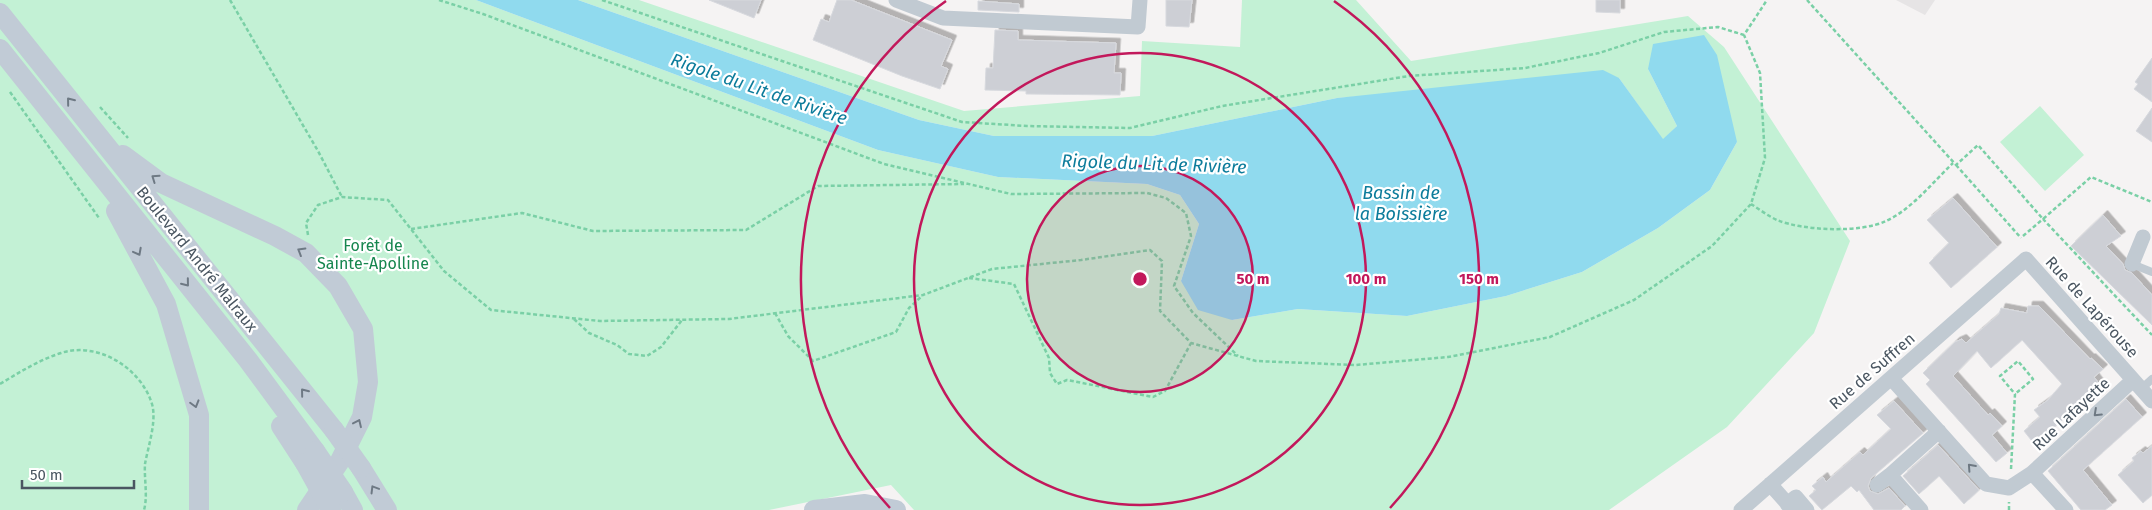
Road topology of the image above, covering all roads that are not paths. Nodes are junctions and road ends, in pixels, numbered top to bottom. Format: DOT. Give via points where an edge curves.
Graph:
graph roads {
  1 [pos="896,0"];
  2 [pos="1140,0"];
  3 [pos="0,13"];
  4 [pos="0,49"];
  5 [pos="46,108"];
  6 [pos="101,138"];
  7 [pos="2143,237"];
  8 [pos="2026,259"];
  9 [pos="2132,264"];
  10 [pos="2152,272"];
  11 [pos="1891,378"];
  12 [pos="2142,383"];
  13 [pos="2152,401"];
  14 [pos="1939,431"];
  15 [pos="310,457"];
  16 [pos="2032,474"];
  17 [pos="1890,475"];
  18 [pos="1770,484"];
  19 [pos="1877,485"];
  20 [pos="1790,507"];
  21 [pos="199,510"];
  22 [pos="307,510"];
  23 [pos="331,510"];
  24 [pos="353,510"];
  25 [pos="387,510"];
  26 [pos="814,510"];
  27 [pos="896,510"];
  28 [pos="1741,510"];
  29 [pos="1807,510"];
  30 [pos="1921,510"];
  31 [pos="2066,510"];
  1 -- 2 [label="street" via="943,18 1138,27"];
  6 -- 3 [label="main road, Boulevard André Malraux, one-way"];
  4 -- 5 [label="main road, Boulevard André Malraux"];
  5 -- 15 [label="main road, Boulevard André Malraux, one-way" via="248,360 268,405"];
  5 -- 21 [label="main road, one-way" via="118,213 166,304 198,415"];
  22 -- 6 [label="main road, one-way" via="340,461 362,417 368,382 363,329 338,286 306,253 161,183"];
  25 -- 6 [label="main road, Boulevard André Malraux, one-way, bridge" via="334,430"];
  7 -- 9 [label="street"];
  8 -- 11 [label="street, Rue de Suffren"];
  8 -- 12 [label="street, Rue de Lapérouse"];
  9 -- 10 [label="lane"];
  11 -- 14 [label="street"];
  11 -- 18 [label="street, Rue de Suffren"];
  12 -- 13 [label="street, Rue de Lapérouse"];
  12 -- 16 [label="street, Rue Lafayette, one-way"];
  16 -- 14 [label="street, Rue Lafayette, one-way" via="2010,488 1986,484"];
  14 -- 17 [label="street"];
  15 -- 23 [label="main road, bridge"];
  15 -- 24 [label="main road, bridge" via="343,492"];
  16 -- 31 [label="street, Rue Lafayette"];
  17 -- 19 [label="street"];
  17 -- 30 [label="street"];
  18 -- 20 [label="street"];
  18 -- 28 [label="street, Rue de Suffren"];
  20 -- 29 [label="street" via="1796,497"];
  26 -- 27 [label="main road" via="865,504"];
}
